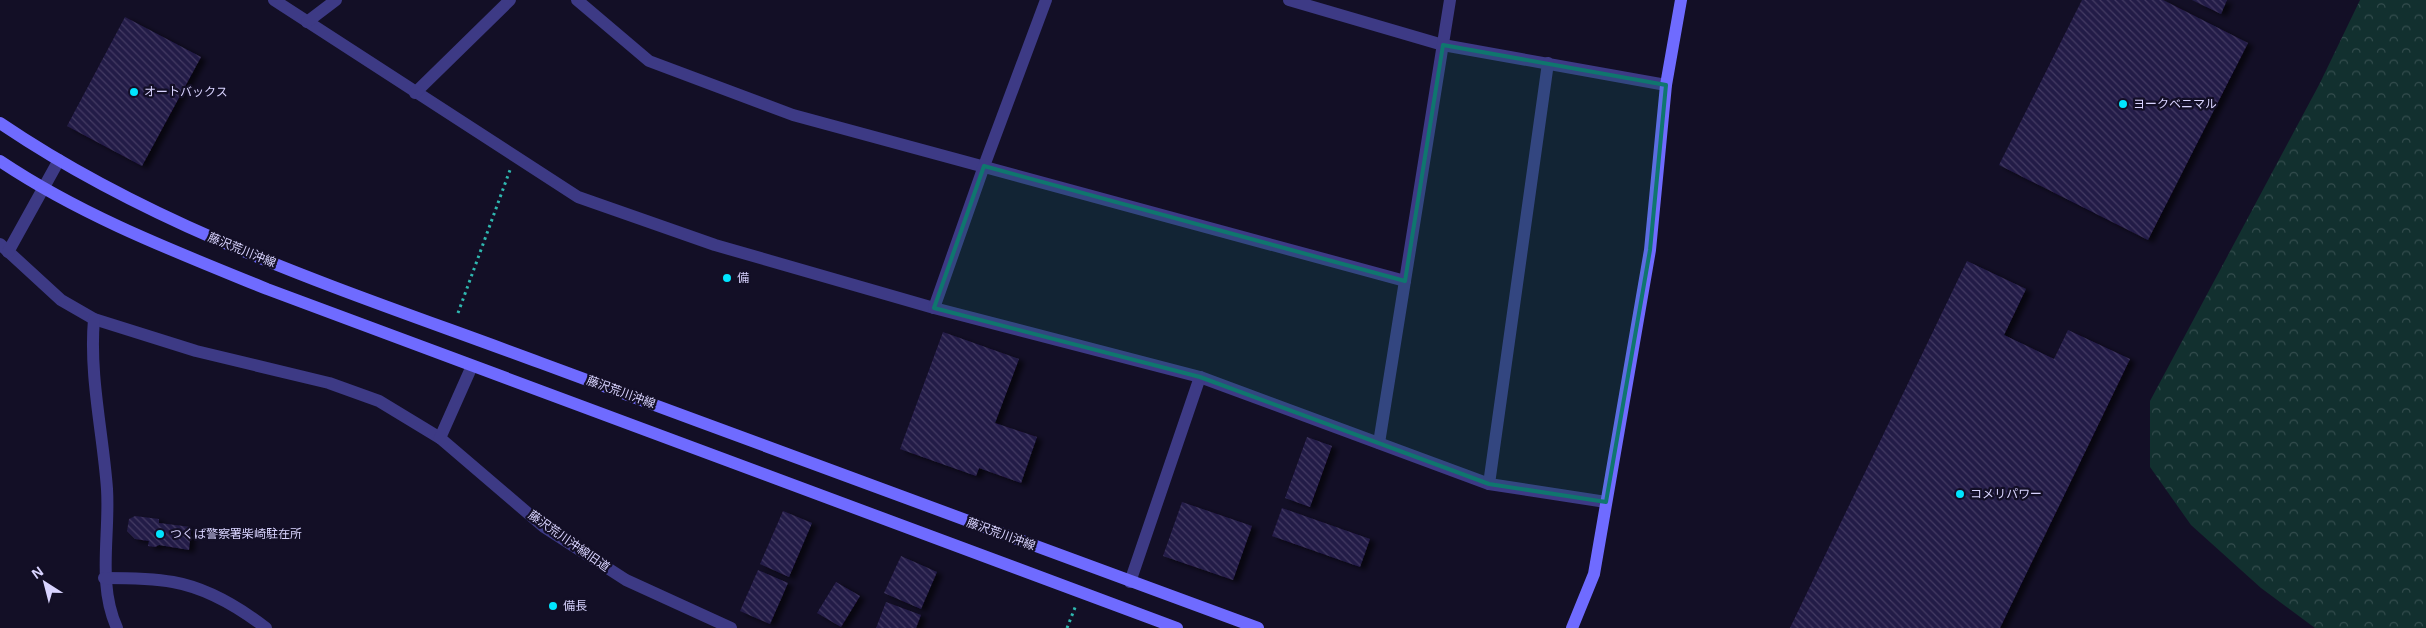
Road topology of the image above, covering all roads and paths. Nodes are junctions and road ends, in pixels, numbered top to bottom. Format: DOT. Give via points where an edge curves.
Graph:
graph roads {
  1 [pos="274,0"];
  2 [pos="336,0"];
  3 [pos="510,0"];
  4 [pos="577,0"];
  5 [pos="1046,0"];
  6 [pos="1289,0"];
  7 [pos="1450,0"];
  8 [pos="1681,0"];
  9 [pos="308,22"];
  10 [pos="1443,46"];
  11 [pos="1548,63"];
  12 [pos="1666,86"];
  13 [pos="415,93"];
  14 [pos="0,123"];
  15 [pos="515,157"];
  16 [pos="0,160"];
  17 [pos="59,160"];
  18 [pos="984,166"];
  19 [pos="44,187"];
  20 [pos="4,248"];
  21 [pos="1405,281"];
  22 [pos="934,308"];
  23 [pos="458,313"];
  24 [pos="94,319"];
  25 [pos="472,366"];
  26 [pos="1200,377"];
  27 [pos="440,438"];
  28 [pos="1379,443"];
  29 [pos="1490,484"];
  30 [pos="1606,502"];
  31 [pos="104,578"];
  32 [pos="1130,582"];
  33 [pos="1081,592"];
  34 [pos="117,628"];
  35 [pos="266,628"];
  36 [pos="731,628"];
  37 [pos="1067,628"];
  38 [pos="1177,628"];
  39 [pos="1258,628"];
  40 [pos="1572,628"];
  1 -- 9 [label="street"];
  2 -- 9 [label="street"];
  3 -- 13 [label="street"];
  4 -- 18 [label="street" via="648,61 793,115"];
  5 -- 18 [label="street"];
  6 -- 10 [label="street"];
  7 -- 10 [label="street"];
  8 -- 12 [label="main road"];
  9 -- 13 [label="street"];
  10 -- 11 [label="street"];
  10 -- 21 [label="street"];
  11 -- 12 [label="street"];
  11 -- 29 [label="street"];
  12 -- 30 [label="main road" via="1650,250"];
  13 -- 15 [label="street"];
  14 -- 17 [label="main road, 藤沢荒川沖線"];
  15 -- 22 [label="street" via="587,200 715,244"];
  15 -- 23 [label="path"];
  16 -- 19 [label="main road, 藤沢荒川沖線"];
  17 -- 19 [label="street"];
  17 -- 32 [label="main road, 藤沢荒川沖線" via="215,240"];
  18 -- 21 [label="street"];
  18 -- 22 [label="street"];
  19 -- 20 [label="street"];
  19 -- 25 [label="main road, 藤沢荒川沖線" via="175,252"];
  20 -- 24 [label="street, 藤沢荒川沖線旧道" via="62,300"];
  21 -- 28 [label="street"];
  22 -- 26 [label="street"];
  24 -- 27 [label="street, 藤沢荒川沖線旧道" via="196,351 329,384 379,401"];
  24 -- 31 [label="street" via="91,351 107,490"];
  25 -- 27 [label="street"];
  25 -- 33 [label="main road, 藤沢荒川沖線"];
  26 -- 28 [label="street"];
  26 -- 32 [label="street"];
  27 -- 36 [label="street, 藤沢荒川沖線旧道" via="544,527 626,580"];
  28 -- 29 [label="street"];
  29 -- 30 [label="street"];
  30 -- 40 [label="main road" via="1594,574"];
  31 -- 34 [label="street"];
  31 -- 35 [label="street" via="175,582 243,611"];
  32 -- 39 [label="main road, 藤沢荒川沖線"];
  33 -- 37 [label="path"];
  33 -- 38 [label="main road, 藤沢荒川沖線"];
}
